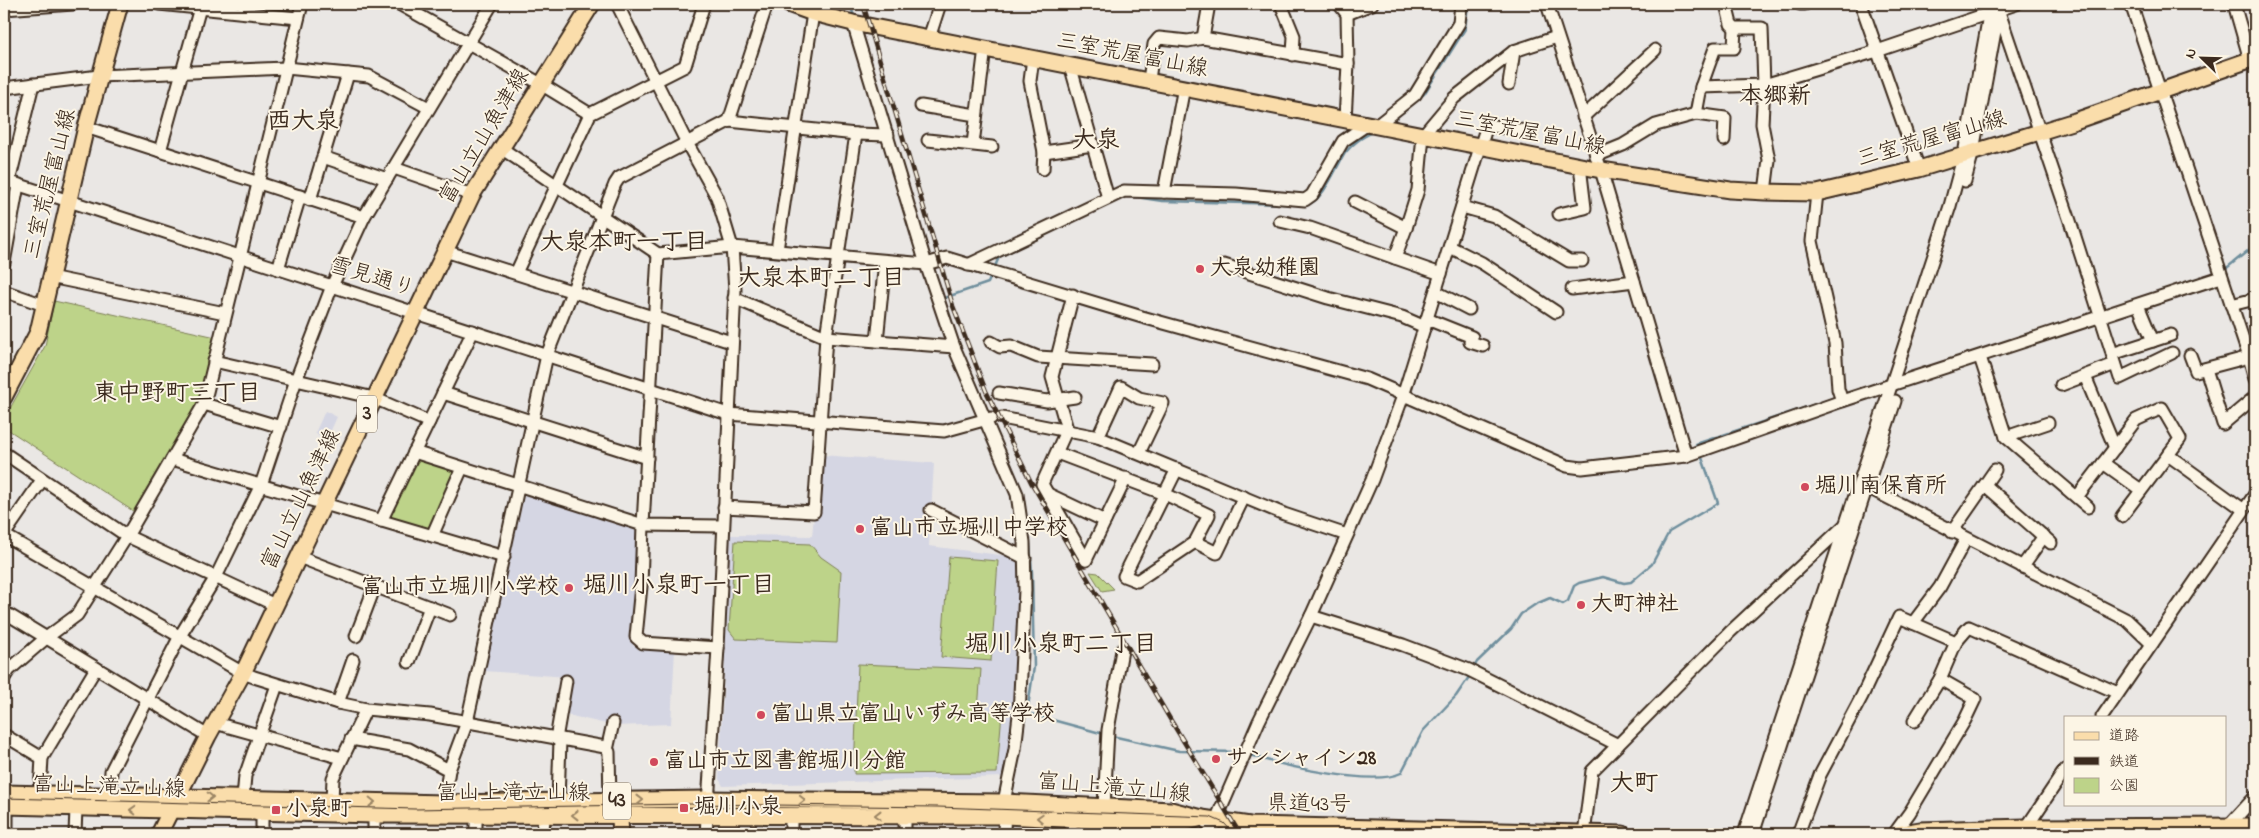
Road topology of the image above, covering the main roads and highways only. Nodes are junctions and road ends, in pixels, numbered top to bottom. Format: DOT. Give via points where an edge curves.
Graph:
graph roads {
  1 [pos="120,4"];
  2 [pos="592,4"];
  3 [pos="788,4"];
  4 [pos="816,9"];
  5 [pos="2253,59"];
  6 [pos="4,398"];
  7 [pos="177,796"];
  8 [pos="5,802"];
  9 [pos="613,808"];
  10 [pos="1005,809"];
  11 [pos="170,811"];
  12 [pos="1211,824"];
  13 [pos="2255,826"];
  14 [pos="1071,827"];
  15 [pos="1172,829"];
  16 [pos="2024,830"];
  17 [pos="2224,830"];
  18 [pos="1370,831"];
  19 [pos="1416,832"];
  20 [pos="159,834"];
  21 [pos="621,834"];
  22 [pos="1584,834"];
  23 [pos="1623,834"];
  24 [pos="1896,834"];
  1 -- 6 [label="main road, 三室荒屋富山線" via="67,201 36,338"];
  2 -- 7 [label="main road, 富山立山魚津線 / 3" via="472,195 243,673"];
  3 -- 4 [label="main road, 三室荒屋富山線"];
  4 -- 5 [label="main road, 三室荒屋富山線" via="853,23 1580,166 1598,163 1730,190 1766,192 1817,193 1920,169"];
  7 -- 8 [label="main road, 富山上滝立山線 / 43" via="40,794"];
  7 -- 9 [label="main road, 富山上滝立山線 / 43, one-way" via="444,803 558,802"];
  7 -- 11 [label="main road, 富山立山魚津線 / 3"];
  11 -- 8 [label="main road, 富山上滝立山線 / 43, one-way"];
  10 -- 9 [label="main road, 富山上滝立山線 / 43, one-way" via="905,815 708,814"];
  9 -- 10 [label="main road, 富山上滝立山線 / 43, one-way" via="707,799"];
  9 -- 11 [label="main road, 富山上滝立山線 / 43, one-way" via="544,815"];
  9 -- 21 [label="main road" via="620,820"];
  10 -- 12 [label="main road, 富山上滝立山線 / 43" via="1104,807 1172,810"];
  14 -- 10 [label="main road, 富山上滝立山線 / 43, one-way"];
  11 -- 20 [label="main road, 富山立山魚津線 / 3"];
  12 -- 15 [label="main road, 富山上滝立山線 / 43"];
  12 -- 18 [label="main road, 県道43号 / 43"];
  13 -- 17 [label="main road"];
  14 -- 15 [label="main road, 富山上滝立山線 / 43"];
  16 -- 17 [label="main road"];
  16 -- 24 [label="main road" via="1920,830"];
  18 -- 19 [label="main road, 県道43号 / 43"];
  19 -- 22 [label="main road, 43"];
  22 -- 23 [label="main road, 43"];
}
